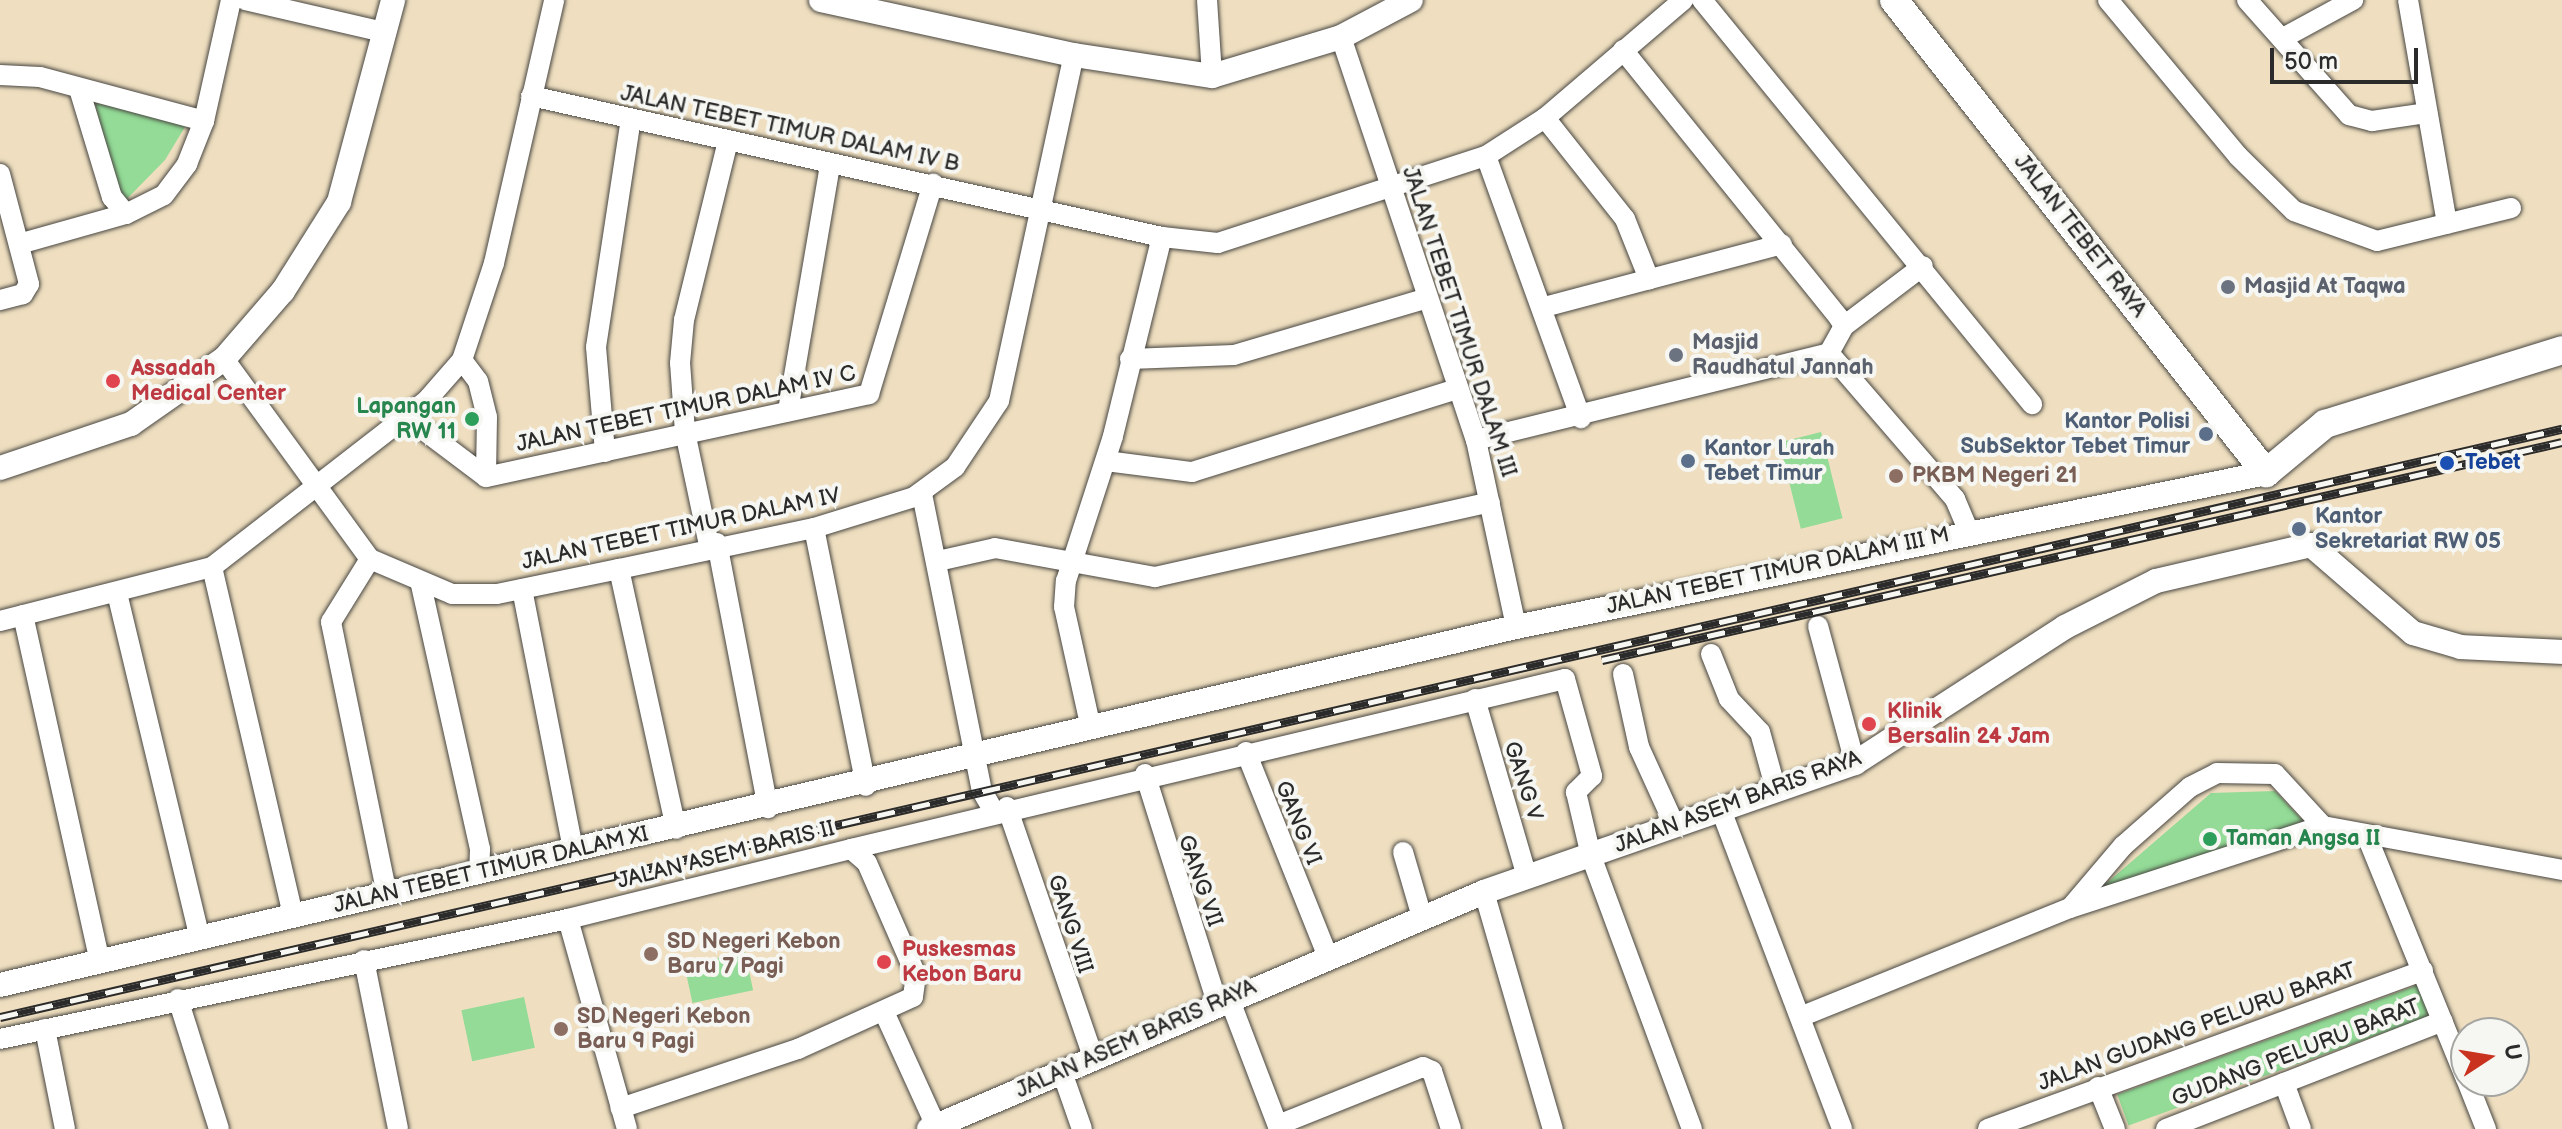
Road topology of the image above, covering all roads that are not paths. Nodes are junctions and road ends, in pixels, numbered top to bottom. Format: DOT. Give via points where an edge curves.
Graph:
graph roads {
  1 [pos="231,0"];
  2 [pos="245,0"];
  3 [pos="393,0"];
  4 [pos="554,0"];
  5 [pos="821,0"];
  6 [pos="1207,0"];
  7 [pos="1411,0"];
  8 [pos="1683,0"];
  9 [pos="1702,0"];
  10 [pos="1894,0"];
  11 [pos="2108,0"];
  12 [pos="2247,0"];
  13 [pos="2353,0"];
  14 [pos="2408,0"];
  15 [pos="384,32"];
  16 [pos="1341,37"];
  17 [pos="2283,38"];
  18 [pos="1623,50"];
  19 [pos="1074,55"];
  20 [pos="0,75"];
  21 [pos="1212,76"];
  22 [pos="80,92"];
  23 [pos="531,96"];
  24 [pos="2427,113"];
  25 [pos="1545,118"];
  26 [pos="631,119"];
  27 [pos="204,121"];
  28 [pos="728,141"];
  29 [pos="1486,156"];
  30 [pos="830,164"];
  31 [pos="0,174"];
  32 [pos="933,184"];
  33 [pos="1391,189"];
  34 [pos="1040,208"];
  35 [pos="2511,208"];
  36 [pos="126,214"];
  37 [pos="2447,224"];
  38 [pos="1162,237"];
  39 [pos="19,244"];
  40 [pos="1782,244"];
  41 [pos="1923,266"];
  42 [pos="1649,279"];
  43 [pos="1424,299"];
  44 [pos="0,300"];
  45 [pos="1544,307"];
  46 [pos="1844,326"];
  47 [pos="2562,350"];
  48 [pos="1829,353"];
  49 [pos="224,359"];
  50 [pos="1130,359"];
  51 [pos="462,360"];
  52 [pos="1457,389"];
  53 [pos="2032,404"];
  54 [pos="788,411"];
  55 [pos="1581,418"];
  56 [pos="409,419"];
  57 [pos="685,432"];
  58 [pos="1476,440"];
  59 [pos="605,452"];
  60 [pos="1106,461"];
  61 [pos="0,468"];
  62 [pos="2266,473"];
  63 [pos="486,477"];
  64 [pos="318,490"];
  65 [pos="922,494"];
  66 [pos="1490,502"];
  67 [pos="814,528"];
  68 [pos="1968,530"];
  69 [pos="713,544"];
  70 [pos="1073,558"];
  71 [pos="370,559"];
  72 [pos="938,561"];
  73 [pos="212,567"];
  74 [pos="619,569"];
  75 [pos="421,585"];
  76 [pos="522,589"];
  77 [pos="117,593"];
  78 [pos="23,615"];
  79 [pos="0,621"];
  80 [pos="1818,626"];
  81 [pos="1516,627"];
  82 [pos="2562,652"];
  83 [pos="1711,654"];
  84 [pos="1623,674"];
  85 [pos="1475,699"];
  86 [pos="1090,724"];
  87 [pos="976,750"];
  88 [pos="1246,752"];
  89 [pos="1855,763"];
  90 [pos="1145,774"];
  91 [pos="866,786"];
  92 [pos="1776,790"];
  93 [pos="768,808"];
  94 [pos="1000,808"];
  95 [pos="1721,810"];
  96 [pos="1675,826"];
  97 [pos="2323,826"];
  98 [pos="676,829"];
  99 [pos="2368,839"];
  100 [pos="851,849"];
  101 [pos="573,850"];
  102 [pos="1403,852"];
  103 [pos="1591,856"];
  104 [pos="2562,870"];
  105 [pos="479,872"];
  106 [pos="1527,877"];
  107 [pos="1484,892"];
  108 [pos="387,894"];
  109 [pos="2070,908"];
  110 [pos="293,914"];
  111 [pos="1422,917"];
  112 [pos="568,919"];
  113 [pos="199,934"];
  114 [pos="1327,955"];
  115 [pos="364,960"];
  116 [pos="100,961"];
  117 [pos="2423,971"];
  118 [pos="0,985"];
  119 [pos="178,999"];
  120 [pos="1223,1000"];
  121 [pos="885,1014"];
  122 [pos="1800,1017"];
  123 [pos="2443,1021"];
  124 [pos="45,1029"];
  125 [pos="0,1039"];
  126 [pos="2450,1039"];
  127 [pos="1092,1054"];
  128 [pos="1062,1072"];
  129 [pos="2284,1083"];
  130 [pos="2098,1087"];
  131 [pos="2473,1097"];
  132 [pos="621,1108"];
  133 [pos="932,1127"];
  134 [pos="1279,1127"];
  135 [pos="65,1129"];
  136 [pos="219,1129"];
  137 [pos="398,1129"];
  138 [pos="627,1129"];
  139 [pos="1082,1129"];
  140 [pos="1451,1129"];
  141 [pos="1553,1129"];
  142 [pos="1692,1129"];
  143 [pos="1842,1129"];
  144 [pos="1988,1129"];
  145 [pos="2115,1129"];
  146 [pos="2166,1129"];
  147 [pos="2301,1129"];
  148 [pos="2486,1129"];
  1 -- 27 [label="street"];
  2 -- 15 [label="street"];
  3 -- 15 [label="street"];
  4 -- 23 [label="street"];
  5 -- 19 [label="street"];
  6 -- 21 [label="street"];
  7 -- 16 [label="street"];
  8 -- 18 [label="street, JALAN TEBET TIMUR DALAM IV B"];
  9 -- 41 [label="street"];
  10 -- 62 [label="main road, JALAN TEBET RAYA"];
  11 -- 37 [label="street" via="2238,156 2294,211 2365,241"];
  12 -- 17 [label="street"];
  13 -- 17 [label="street"];
  14 -- 24 [label="street"];
  15 -- 49 [label="street" via="339,202 283,291"];
  16 -- 21 [label="street"];
  16 -- 33 [label="street, JALAN TEBET TIMUR DALAM III"];
  17 -- 24 [label="street" via="2349,115 2372,121"];
  18 -- 25 [label="street, JALAN TEBET TIMUR DALAM IV B"];
  18 -- 40 [label="street"];
  19 -- 21 [label="street"];
  19 -- 34 [label="street, JALAN TEBET TIMUR DALAM IV"];
  20 -- 22 [label="street" via="40,77"];
  22 -- 27 [label="street"];
  22 -- 36 [label="street" via="112,197"];
  23 -- 26 [label="street, JALAN TEBET TIMUR DALAM IV B"];
  23 -- 51 [label="street" via="494,263"];
  24 -- 37 [label="street"];
  25 -- 29 [label="street, JALAN TEBET TIMUR DALAM IV B"];
  25 -- 42 [label="street" via="1625,219"];
  26 -- 28 [label="street, JALAN TEBET TIMUR DALAM IV B"];
  26 -- 59 [label="street" via="596,347"];
  27 -- 36 [label="street" via="187,164 164,195"];
  28 -- 30 [label="street, JALAN TEBET TIMUR DALAM IV B"];
  28 -- 57 [label="street" via="684,320"];
  29 -- 33 [label="street, JALAN TEBET TIMUR DALAM IV B"];
  29 -- 45 [label="street"];
  30 -- 32 [label="street, JALAN TEBET TIMUR DALAM IV B"];
  30 -- 54 [label="street"];
  31 -- 39 [label="street"];
  32 -- 34 [label="street, JALAN TEBET TIMUR DALAM IV B"];
  32 -- 54 [label="street, JALAN TEBET TIMUR DALAM IV C" via="876,389"];
  33 -- 38 [label="street, JALAN TEBET TIMUR DALAM IV B" via="1238,240"];
  33 -- 43 [label="street, JALAN TEBET TIMUR DALAM III"];
  34 -- 38 [label="street, JALAN TEBET TIMUR DALAM IV B"];
  34 -- 65 [label="street, JALAN TEBET TIMUR DALAM IV" via="999,401 971,447"];
  35 -- 37 [label="street"];
  36 -- 39 [label="street"];
  38 -- 50 [label="street"];
  39 -- 44 [label="street" via="29,284 23,294"];
  40 -- 42 [label="street"];
  40 -- 46 [label="street"];
  41 -- 46 [label="street"];
  41 -- 53 [label="street"];
  42 -- 45 [label="street"];
  43 -- 50 [label="street" via="1234,355"];
  43 -- 52 [label="street, JALAN TEBET TIMUR DALAM III"];
  45 -- 55 [label="street"];
  46 -- 48 [label="street"];
  47 -- 62 [label="main road, JALAN TEBET TIMUR DALAM III M" via="2325,424"];
  48 -- 55 [label="street"];
  48 -- 68 [label="street" via="1955,499"];
  49 -- 61 [label="street" via="131,424"];
  49 -- 64 [label="street, JALAN TEBET TIMUR DALAM IV"];
  50 -- 60 [label="street"];
  51 -- 56 [label="street"];
  51 -- 63 [label="street" via="478,381 487,417"];
  52 -- 58 [label="street, JALAN TEBET TIMUR DALAM III"];
  52 -- 60 [label="street" via="1192,472"];
  54 -- 57 [label="street, JALAN TEBET TIMUR DALAM IV C"];
  55 -- 58 [label="street"];
  56 -- 63 [label="street" via="444,453"];
  56 -- 64 [label="street"];
  57 -- 59 [label="street, JALAN TEBET TIMUR DALAM IV C"];
  57 -- 69 [label="street"];
  58 -- 66 [label="street, JALAN TEBET TIMUR DALAM III"];
  59 -- 63 [label="street, JALAN TEBET TIMUR DALAM IV C"];
  60 -- 70 [label="street"];
  62 -- 68 [label="street, JALAN TEBET TIMUR DALAM III M"];
  64 -- 71 [label="street, JALAN TEBET TIMUR DALAM IV"];
  64 -- 73 [label="street"];
  65 -- 67 [label="street, JALAN TEBET TIMUR DALAM IV"];
  65 -- 72 [label="street, GANG VIII"];
  66 -- 70 [label="street" via="1155,577"];
  66 -- 81 [label="street, JALAN TEBET TIMUR DALAM III"];
  67 -- 69 [label="street, JALAN TEBET TIMUR DALAM IV"];
  67 -- 91 [label="street"];
  68 -- 81 [label="street, JALAN TEBET TIMUR DALAM III M"];
  69 -- 74 [label="street, JALAN TEBET TIMUR DALAM IV"];
  69 -- 93 [label="street"];
  70 -- 72 [label="street" via="995,548"];
  70 -- 86 [label="street" via="1064,607"];
  71 -- 75 [label="street, JALAN TEBET TIMUR DALAM IV"];
  71 -- 108 [label="street" via="331,622"];
  72 -- 87 [label="street, GANG VIII"];
  73 -- 77 [label="street"];
  73 -- 110 [label="street"];
  74 -- 76 [label="street, JALAN TEBET TIMUR DALAM IV"];
  74 -- 98 [label="street"];
  75 -- 76 [label="street, JALAN TEBET TIMUR DALAM IV" via="473,596"];
  75 -- 105 [label="street" via="480,849"];
  76 -- 101 [label="street"];
  77 -- 78 [label="street"];
  77 -- 113 [label="street"];
  78 -- 79 [label="street"];
  78 -- 116 [label="street"];
  80 -- 89 [label="street"];
  81 -- 86 [label="street, JALAN TEBET TIMUR DALAM III M"];
  82 -- 89 [label="street, JALAN ASEM BARIS RAYA" via="2461,647 2413,633 2323,551 2295,545 2156,581 2065,627"];
  83 -- 92 [label="street" via="1729,699 1760,732"];
  84 -- 96 [label="street" via="1639,747"];
  85 -- 88 [label="street"];
  85 -- 103 [label="street" via="1571,684 1592,776 1576,792"];
  85 -- 106 [label="street, GANG V"];
  86 -- 87 [label="street, JALAN TEBET TIMUR DALAM III M"];
  87 -- 91 [label="street, JALAN TEBET TIMUR DALAM XI" via="973,760"];
  87 -- 94 [label="street, GANG VIII"];
  88 -- 90 [label="street"];
  88 -- 114 [label="street, GANG VI"];
  89 -- 92 [label="street, JALAN ASEM BARIS RAYA"];
  90 -- 94 [label="street"];
  90 -- 120 [label="street, GANG VII"];
  91 -- 93 [label="street, JALAN TEBET TIMUR DALAM XI"];
  92 -- 95 [label="street, JALAN ASEM BARIS RAYA"];
  93 -- 98 [label="street, JALAN TEBET TIMUR DALAM XI"];
  94 -- 100 [label="street"];
  94 -- 127 [label="street, GANG VIII"];
  95 -- 96 [label="street, JALAN ASEM BARIS RAYA"];
  95 -- 122 [label="street"];
  96 -- 103 [label="street, JALAN ASEM BARIS RAYA"];
  97 -- 99 [label="street"];
  97 -- 109 [label="street"];
  97 -- 109 [label="street" via="2275,774 2217,773 2190,787 2123,846"];
  98 -- 101 [label="street, JALAN TEBET TIMUR DALAM XI"];
  99 -- 104 [label="street"];
  99 -- 117 [label="street"];
  100 -- 112 [label="street, JALAN ASEM BARIS II"];
  100 -- 121 [label="street, JALAN ASEM BARIS II" via="880,886 918,984 913,997"];
  101 -- 105 [label="street, JALAN TEBET TIMUR DALAM XI"];
  102 -- 111 [label="street"];
  103 -- 106 [label="street, JALAN ASEM BARIS RAYA"];
  103 -- 142 [label="street"];
  105 -- 108 [label="street, JALAN TEBET TIMUR DALAM XI"];
  106 -- 107 [label="street, JALAN ASEM BARIS RAYA"];
  107 -- 111 [label="street, JALAN ASEM BARIS RAYA"];
  107 -- 141 [label="street"];
  108 -- 110 [label="street, JALAN TEBET TIMUR DALAM XI"];
  109 -- 122 [label="street"];
  110 -- 113 [label="street, JALAN TEBET TIMUR DALAM XI"];
  111 -- 114 [label="street, JALAN ASEM BARIS RAYA"];
  112 -- 115 [label="street, JALAN ASEM BARIS II"];
  112 -- 132 [label="street"];
  113 -- 116 [label="street, JALAN TEBET TIMUR DALAM XI"];
  114 -- 120 [label="street, JALAN ASEM BARIS RAYA"];
  115 -- 119 [label="street, JALAN ASEM BARIS II"];
  115 -- 137 [label="street"];
  116 -- 118 [label="street, JALAN TEBET TIMUR DALAM XI"];
  117 -- 123 [label="street"];
  117 -- 130 [label="street, JALAN GUDANG PELURU BARAT"];
  119 -- 124 [label="street, JALAN ASEM BARIS II"];
  119 -- 136 [label="street"];
  120 -- 127 [label="street, JALAN ASEM BARIS RAYA"];
  120 -- 134 [label="street, GANG VII"];
  121 -- 132 [label="street, JALAN ASEM BARIS II"];
  121 -- 133 [label="street"];
  122 -- 143 [label="street"];
  123 -- 126 [label="street"];
  123 -- 129 [label="street, GUDANG PELURU BARAT"];
  124 -- 125 [label="street, JALAN ASEM BARIS II"];
  124 -- 135 [label="street"];
  127 -- 128 [label="street, JALAN ASEM BARIS RAYA"];
  128 -- 133 [label="street, JALAN ASEM BARIS RAYA"];
  128 -- 139 [label="street"];
  129 -- 146 [label="street, GUDANG PELURU BARAT"];
  129 -- 147 [label="street"];
  130 -- 144 [label="street, JALAN GUDANG PELURU BARAT"];
  130 -- 145 [label="street"];
  131 -- 148 [label="street"];
  132 -- 138 [label="street"];
  134 -- 140 [label="street" via="1423,1067 1432,1071"];
}
